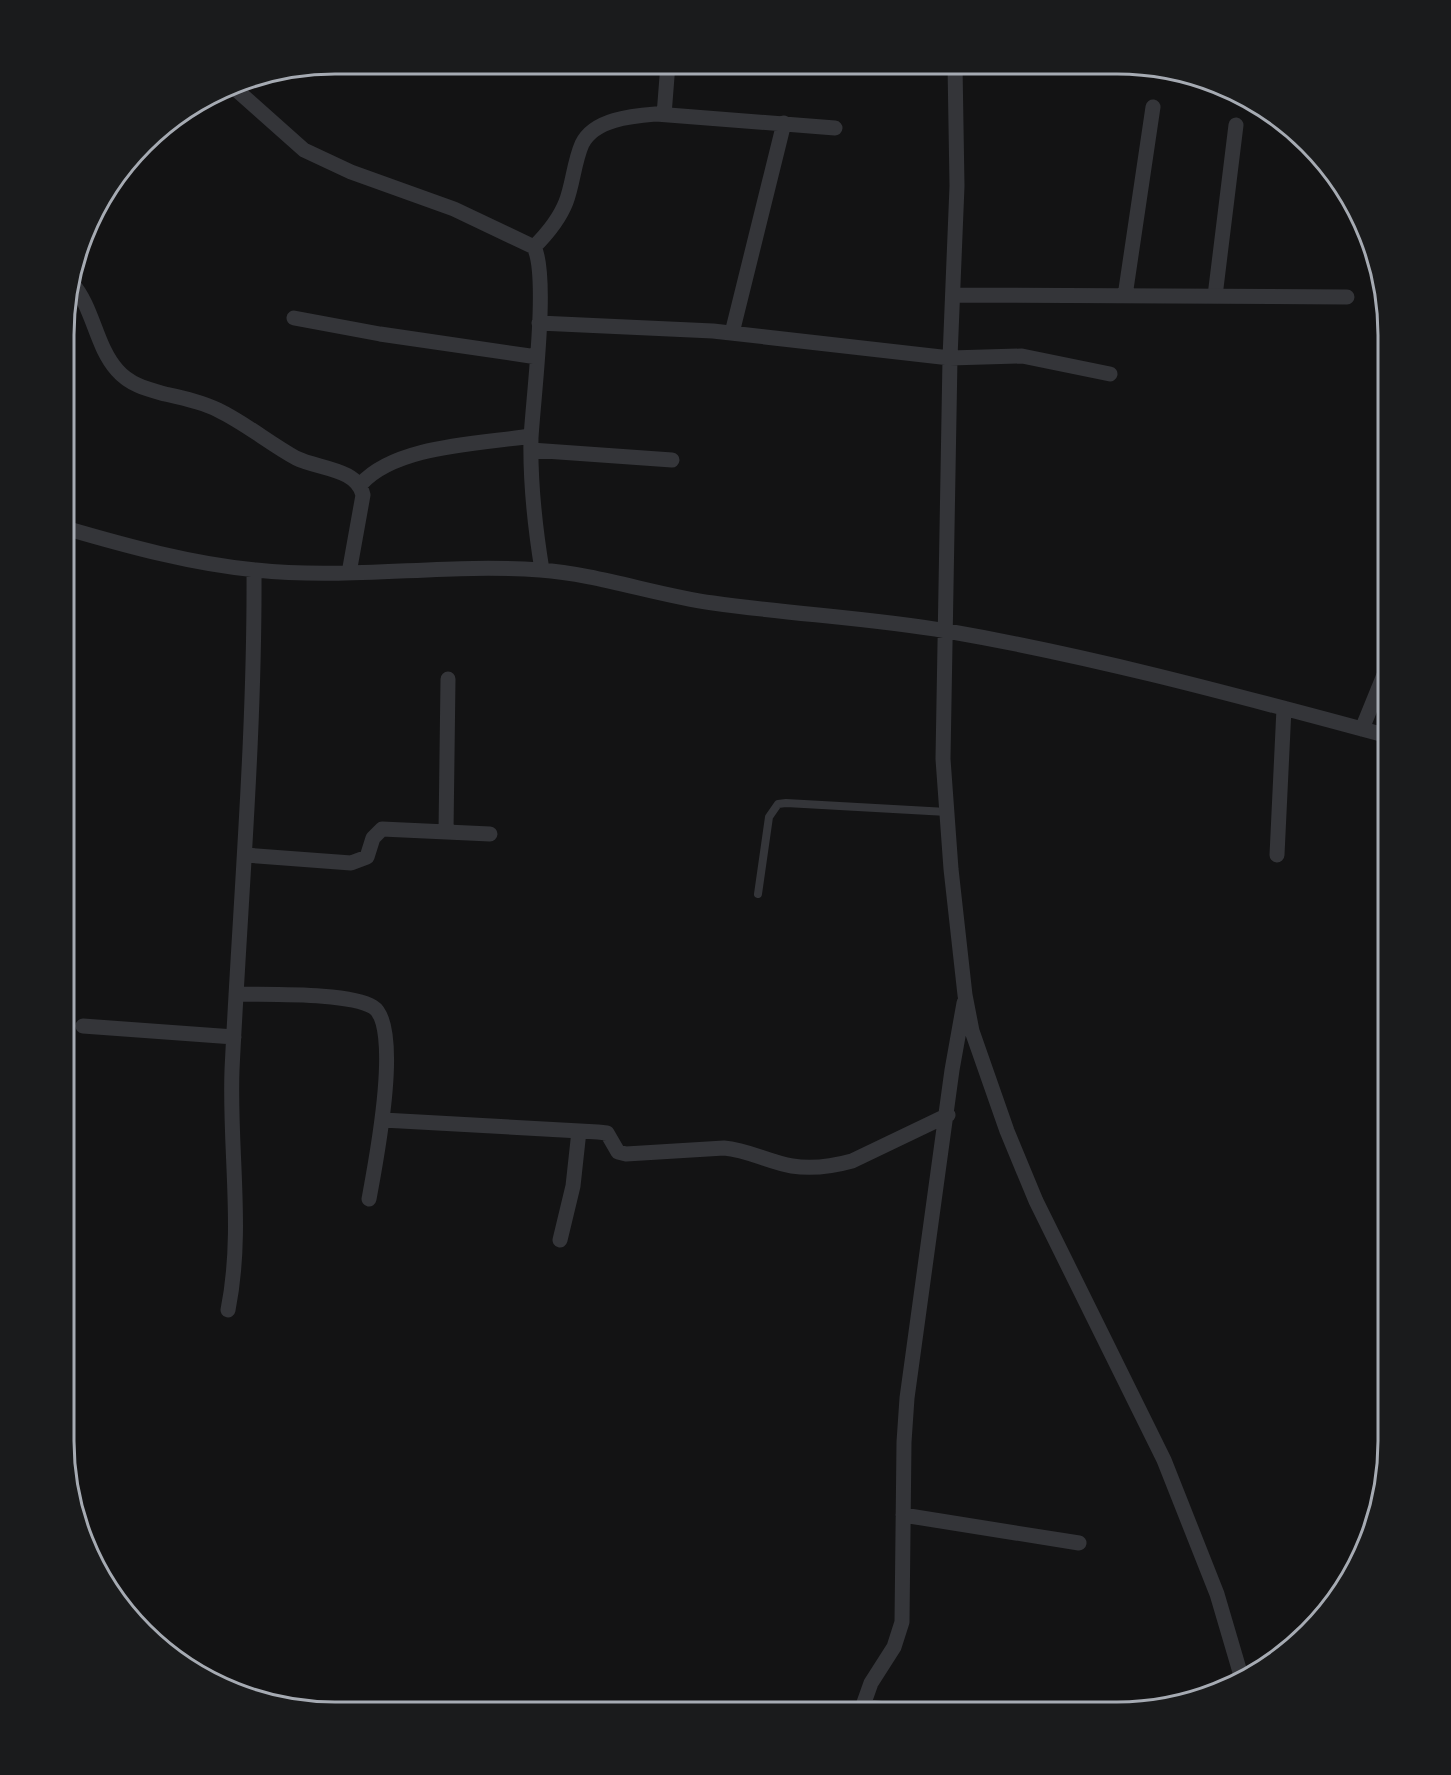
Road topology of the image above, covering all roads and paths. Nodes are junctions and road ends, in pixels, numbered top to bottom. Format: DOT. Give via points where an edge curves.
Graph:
graph roads {
  1 [pos="667,74"];
  2 [pos="955,74"];
  3 [pos="238,91"];
  4 [pos="1153,107"];
  5 [pos="664,115"];
  6 [pos="784,123"];
  7 [pos="1236,125"];
  8 [pos="835,128"];
  9 [pos="534,247"];
  10 [pos="78,291"];
  11 [pos="954,295"];
  12 [pos="1125,296"];
  13 [pos="1215,296"];
  14 [pos="1347,297"];
  15 [pos="294,318"];
  16 [pos="538,323"];
  17 [pos="732,333"];
  18 [pos="537,357"];
  19 [pos="950,358"];
  20 [pos="1110,374"];
  21 [pos="531,443"];
  22 [pos="672,460"];
  23 [pos="361,484"];
  24 [pos="74,530"];
  25 [pos="254,570"];
  26 [pos="542,570"];
  27 [pos="349,573"];
  28 [pos="945,630"];
  29 [pos="448,679"];
  30 [pos="1378,690"];
  31 [pos="1284,708"];
  32 [pos="1362,729"];
  33 [pos="1378,733"];
  34 [pos="946,812"];
  35 [pos="446,832"];
  36 [pos="490,834"];
  37 [pos="245,855"];
  38 [pos="1277,855"];
  39 [pos="758,894"];
  40 [pos="236,994"];
  41 [pos="965,995"];
  42 [pos="83,1026"];
  43 [pos="234,1037"];
  44 [pos="948,1115"];
  45 [pos="383,1120"];
  46 [pos="579,1131"];
  47 [pos="369,1199"];
  48 [pos="560,1240"];
  49 [pos="228,1310"];
  50 [pos="903,1515"];
  51 [pos="1079,1543"];
  52 [pos="1240,1671"];
  53 [pos="864,1702"];
  1 -- 5 [label="street"];
  2 -- 11 [label="street"];
  3 -- 9 [label="street" via="304,150 351,172 454,208"];
  4 -- 12 [label="street"];
  5 -- 6 [label="street"];
  5 -- 9 [label="street" via="613,121 588,135 566,203 557,221"];
  6 -- 8 [label="street"];
  6 -- 17 [label="street"];
  7 -- 13 [label="street"];
  9 -- 16 [label="street" via="539,268"];
  10 -- 23 [label="street" via="88,306 108,356 128,381 216,409 296,458 350,476"];
  11 -- 12 [label="street"];
  11 -- 19 [label="street"];
  12 -- 13 [label="street"];
  13 -- 14 [label="street"];
  15 -- 18 [label="street"];
  16 -- 17 [label="street"];
  16 -- 18 [label="street"];
  17 -- 19 [label="street"];
  18 -- 21 [label="street"];
  19 -- 20 [label="street" via="1022,356"];
  19 -- 28 [label="street"];
  21 -- 22 [label="street"];
  21 -- 23 [label="street" via="404,456 377,468"];
  21 -- 26 [label="street" via="536,537"];
  23 -- 27 [label="street" via="363,495"];
  24 -- 25 [label="street" via="134,547"];
  25 -- 27 [label="street"];
  25 -- 37 [label="street"];
  26 -- 27 [label="street"];
  26 -- 28 [label="street" via="678,598"];
  28 -- 31 [label="street" via="1106,662"];
  28 -- 34 [label="street"];
  29 -- 35 [label="street"];
  30 -- 32 [label="street"];
  31 -- 32 [label="street"];
  31 -- 38 [label="street"];
  32 -- 33 [label="street"];
  34 -- 39 [label="lane" via="778,804 769,817"];
  34 -- 41 [label="street"];
  35 -- 36 [label="street"];
  35 -- 37 [label="street" via="382,829 373,838 367,857 360,862"];
  37 -- 40 [label="street"];
  40 -- 43 [label="street"];
  40 -- 45 [label="street" via="351,1000 375,1008 383,1019 386,1035"];
  41 -- 44 [label="street"];
  41 -- 52 [label="street" via="972,1031 1007,1131 1036,1201 1164,1460 1217,1594"];
  42 -- 43 [label="street"];
  43 -- 49 [label="street" via="231,1103 237,1218"];
  44 -- 46 [label="street" via="852,1161 824,1166 793,1166 740,1149 724,1148 626,1154 618,1152 607,1133"];
  44 -- 50 [label="street" via="907,1398"];
  45 -- 46 [label="street"];
  45 -- 47 [label="street"];
  46 -- 48 [label="street" via="573,1186"];
  50 -- 51 [label="street"];
  50 -- 53 [label="street" via="902,1622 894,1647 871,1683"];
}
